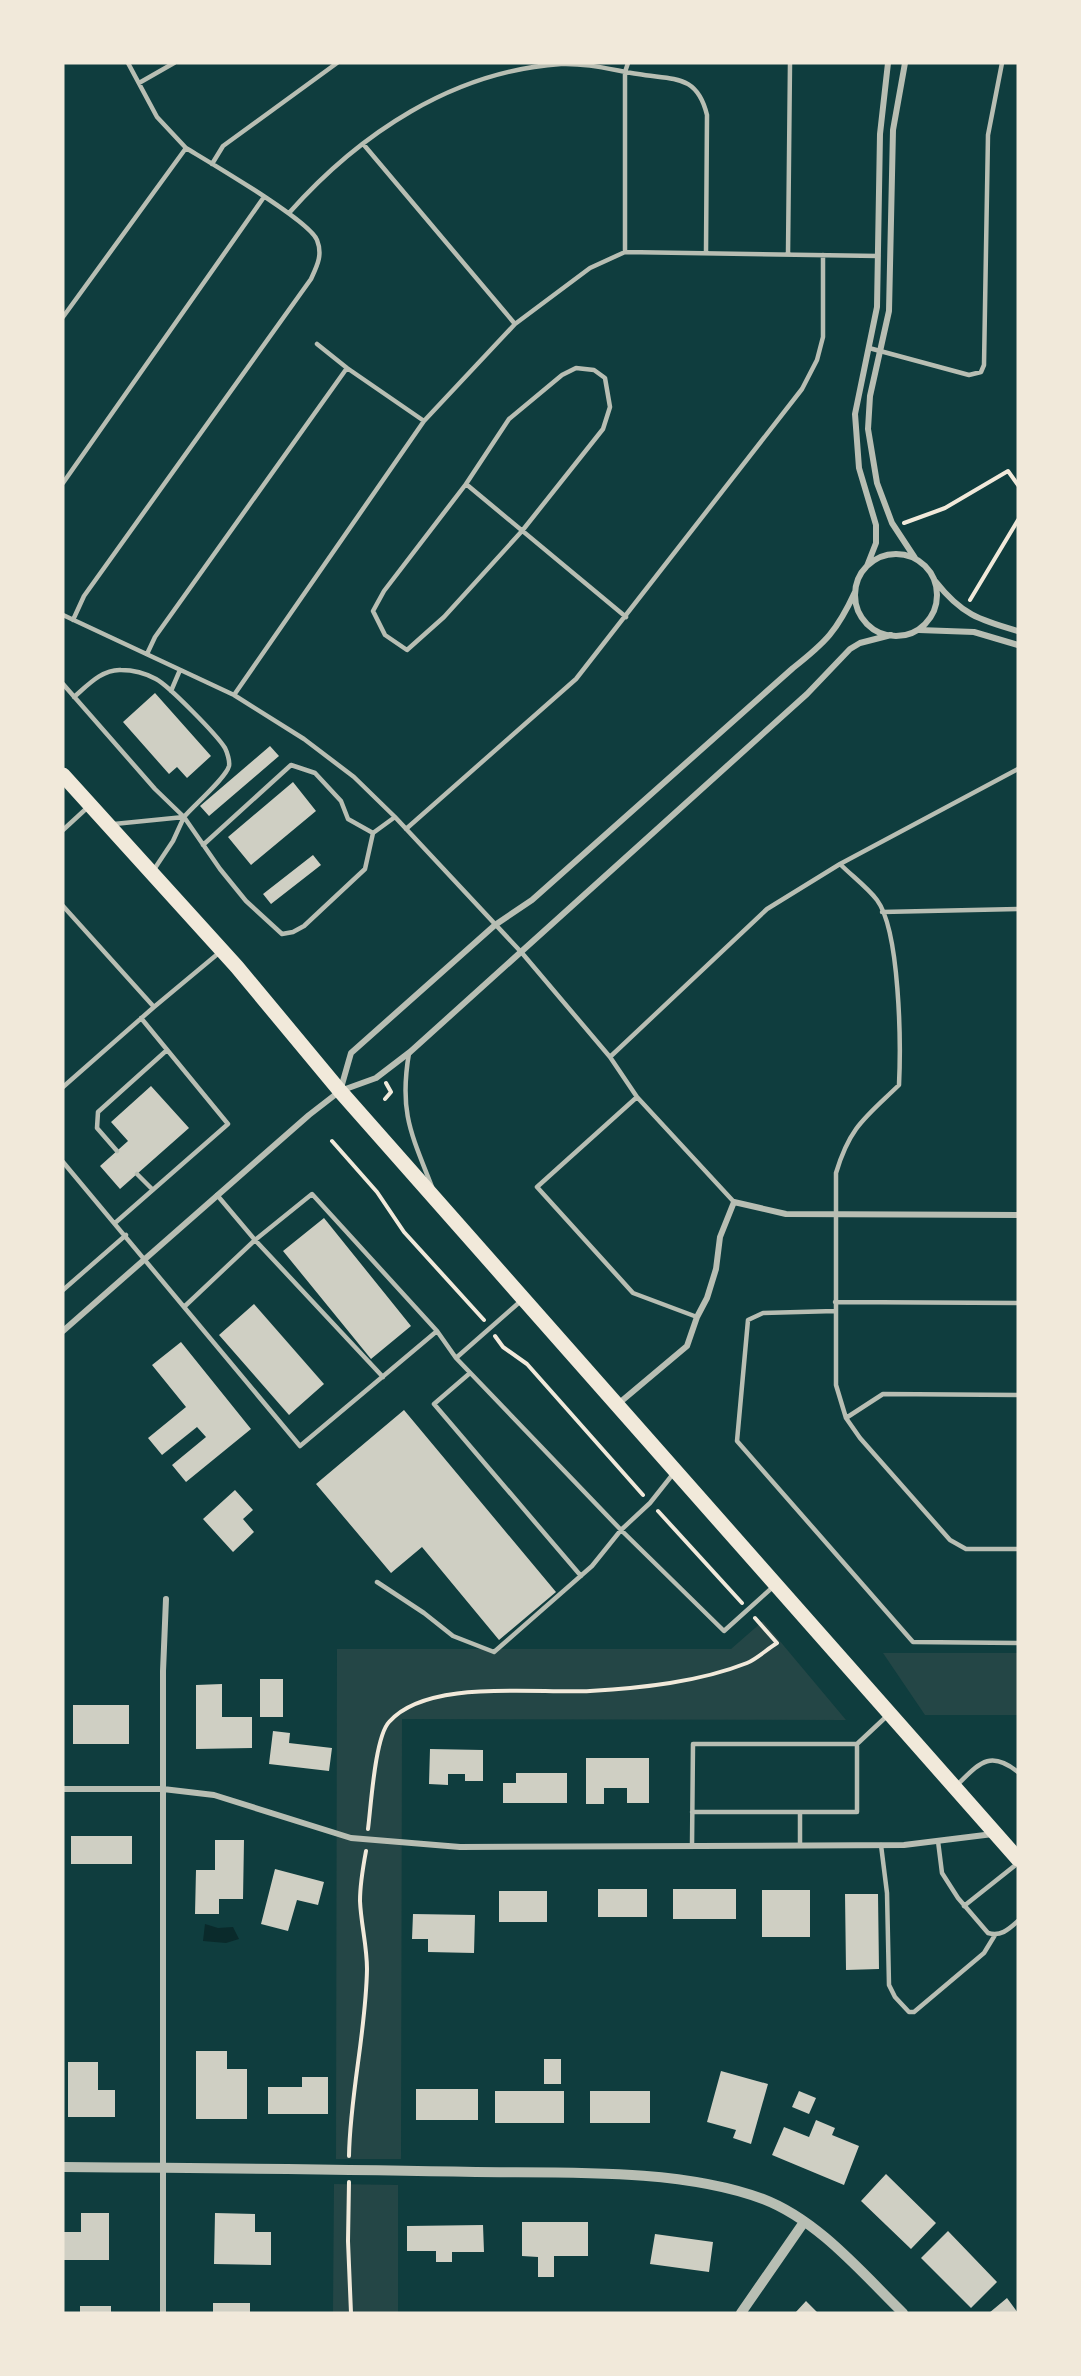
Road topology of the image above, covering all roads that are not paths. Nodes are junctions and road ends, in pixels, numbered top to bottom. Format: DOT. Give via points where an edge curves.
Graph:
graph roads {
  1 [pos="128,63"];
  2 [pos="174,63"];
  3 [pos="337,63"];
  4 [pos="628,63"];
  5 [pos="790,63"];
  6 [pos="888,63"];
  7 [pos="905,63"];
  8 [pos="1002,63"];
  9 [pos="625,72"];
  10 [pos="139,83"];
  11 [pos="364,145"];
  12 [pos="186,148"];
  13 [pos="212,164"];
  14 [pos="264,197"];
  15 [pos="289,213"];
  16 [pos="625,252"];
  17 [pos="706,252"];
  18 [pos="788,254"];
  19 [pos="824,255"];
  20 [pos="878,256"];
  21 [pos="63,317"];
  22 [pos="515,324"];
  23 [pos="317,344"];
  24 [pos="869,348"];
  25 [pos="881,351"];
  26 [pos="347,368"];
  27 [pos="424,421"];
  28 [pos="63,483"];
  29 [pos="466,484"];
  30 [pos="522,531"];
  31 [pos="915,558"];
  32 [pos="867,566"];
  33 [pos="934,581"];
  34 [pos="855,592"];
  35 [pos="63,615"];
  36 [pos="626,617"];
  37 [pos="73,620"];
  38 [pos="918,630"];
  39 [pos="1018,631"];
  40 [pos="891,635"];
  41 [pos="1018,645"];
  42 [pos="147,654"];
  43 [pos="180,670"];
  44 [pos="63,684"];
  45 [pos="171,691"];
  46 [pos="234,695"];
  47 [pos="74,697"];
  48 [pos="1018,769"];
  49 [pos="63,775"];
  50 [pos="90,806"];
  51 [pos="184,817"];
  52 [pos="395,817"];
  53 [pos="108,825"];
  54 [pos="406,829"];
  55 [pos="63,830"];
  56 [pos="373,833"];
  57 [pos="203,845"];
  58 [pos="840,864"];
  59 [pos="152,874"];
  60 [pos="63,906"];
  61 [pos="1018,909"];
  62 [pos="882,912"];
  63 [pos="495,925"];
  64 [pos="222,951"];
  65 [pos="522,953"];
  66 [pos="154,1007"];
  67 [pos="141,1018"];
  68 [pos="167,1050"];
  69 [pos="410,1052"];
  70 [pos="610,1057"];
  71 [pos="63,1087"];
  72 [pos="340,1091"];
  73 [pos="637,1097"];
  74 [pos="117,1151"];
  75 [pos="64,1166"];
  76 [pos="137,1174"];
  77 [pos="153,1190"];
  78 [pos="218,1195"];
  79 [pos="438,1200"];
  80 [pos="734,1202"];
  81 [pos="834,1215"];
  82 [pos="1018,1215"];
  83 [pos="115,1222"];
  84 [pos="126,1235"];
  85 [pos="255,1240"];
  86 [pos="147,1260"];
  87 [pos="63,1290"];
  88 [pos="524,1298"];
  89 [pos="835,1302"];
  90 [pos="1018,1303"];
  91 [pos="184,1307"];
  92 [pos="835,1311"];
  93 [pos="697,1317"];
  94 [pos="63,1331"];
  95 [pos="437,1331"];
  96 [pos="456,1358"];
  97 [pos="470,1373"];
  98 [pos="383,1377"];
  99 [pos="1018,1395"];
  100 [pos="618,1404"];
  101 [pos="846,1418"];
  102 [pos="676,1471"];
  103 [pos="621,1530"];
  104 [pos="1018,1549"];
  105 [pos="581,1576"];
  106 [pos="377,1582"];
  107 [pos="776,1584"];
  108 [pos="166,1599"];
  109 [pos="1018,1642"];
  110 [pos="890,1713"];
  111 [pos="857,1744"];
  112 [pos="1018,1772"];
  113 [pos="955,1787"];
  114 [pos="63,1789"];
  115 [pos="163,1789"];
  116 [pos="692,1812"];
  117 [pos="800,1812"];
  118 [pos="996,1834"];
  119 [pos="938,1841"];
  120 [pos="800,1845"];
  121 [pos="881,1845"];
  122 [pos="692,1846"];
  123 [pos="1018,1861"];
  124 [pos="964,1906"];
  125 [pos="1018,1921"];
  126 [pos="995,1935"];
  127 [pos="63,2167"];
  128 [pos="163,2168"];
  129 [pos="804,2222"];
  130 [pos="163,2313"];
  131 [pos="741,2313"];
  132 [pos="903,2313"];
  1 -- 10 [label="lane"];
  2 -- 10 [label="lane"];
  3 -- 13 [label="lane" via="223,146"];
  4 -- 9 [label="lane"];
  5 -- 18 [label="lane"];
  6 -- 20 [label="street" via="880,134"];
  7 -- 25 [label="street" via="893,130 891,295"];
  8 -- 25 [label="lane" via="988,135 984,365 981,372 969,375"];
  9 -- 11 [label="lane" via="563,64 505,71 445,92 410,110"];
  9 -- 16 [label="lane"];
  9 -- 17 [label="lane" via="687,82 703,96 707,116"];
  10 -- 12 [label="lane" via="157,117"];
  11 -- 15 [label="lane"];
  11 -- 22 [label="lane"];
  12 -- 13 [label="lane"];
  12 -- 21 [label="lane"];
  13 -- 14 [label="lane"];
  14 -- 15 [label="lane"];
  14 -- 28 [label="lane"];
  15 -- 37 [label="lane" via="317,238 320,259 311,279 84,596"];
  16 -- 17 [label="lane"];
  16 -- 22 [label="lane" via="590,268"];
  17 -- 18 [label="lane"];
  18 -- 19 [label="lane"];
  19 -- 20 [label="lane"];
  19 -- 36 [label="lane" via="823,337 817,360 802,389"];
  20 -- 24 [label="street" via="877,308"];
  22 -- 27 [label="lane"];
  23 -- 26 [label="lane"];
  24 -- 25 [label="lane"];
  24 -- 32 [label="street" via="855,414 860,468 876,525 876,543"];
  25 -- 31 [label="street" via="870,396 870,447 877,483 892,524"];
  26 -- 27 [label="lane"];
  26 -- 42 [label="lane" via="155,637"];
  27 -- 46 [label="lane"];
  29 -- 30 [label="lane"];
  29 -- 30 [label="lane" via="509,420 562,375 576,368 594,370 605,378 610,407 603,429"];
  29 -- 30 [label="lane" via="373,611 385,635 407,650 444,617"];
  30 -- 36 [label="lane"];
  31 -- 32 [label="street" via="892,554"];
  31 -- 33 [label="street" via="925,565"];
  32 -- 34 [label="street"];
  33 -- 38 [label="street" via="935,608"];
  33 -- 39 [label="street" via="966,612"];
  34 -- 40 [label="street" via="858,612 864,620 879,633"];
  34 -- 63 [label="street" via="842,621 826,642 532,900"];
  35 -- 37 [label="lane"];
  36 -- 54 [label="lane" via="576,680"];
  37 -- 42 [label="lane"];
  38 -- 40 [label="street"];
  38 -- 41 [label="street" via="974,632"];
  40 -- 65 [label="street" via="850,649 807,694"];
  42 -- 43 [label="lane"];
  43 -- 45 [label="lane"];
  43 -- 46 [label="lane"];
  44 -- 47 [label="lane"];
  45 -- 47 [label="lane" via="143,672 118,669 97,677"];
  45 -- 51 [label="lane" via="224,747 230,763 226,776"];
  46 -- 52 [label="lane" via="304,739 354,777"];
  47 -- 51 [label="lane"];
  48 -- 58 [label="lane"];
  49 -- 50 [label="main road"];
  50 -- 53 [label="main road"];
  50 -- 55 [label="lane"];
  51 -- 53 [label="lane"];
  51 -- 57 [label="lane"];
  51 -- 59 [label="lane"];
  52 -- 54 [label="lane"];
  52 -- 56 [label="lane"];
  53 -- 59 [label="main road"];
  54 -- 63 [label="lane"];
  56 -- 57 [label="lane" via="348,819 341,801 315,773 291,765"];
  56 -- 57 [label="lane" via="365,869 304,926 282,934 246,901"];
  58 -- 62 [label="lane" via="877,900"];
  58 -- 70 [label="lane" via="767,909"];
  59 -- 64 [label="main road"];
  60 -- 66 [label="lane"];
  61 -- 62 [label="lane"];
  62 -- 81 [label="lane" via="889,927 897,1002 898,1085 854,1129 844,1146 836,1173"];
  63 -- 65 [label="lane"];
  63 -- 72 [label="street" via="351,1053"];
  64 -- 66 [label="lane"];
  64 -- 72 [label="main road"];
  65 -- 69 [label="street"];
  65 -- 70 [label="lane"];
  66 -- 67 [label="lane"];
  67 -- 68 [label="lane"];
  67 -- 71 [label="lane"];
  68 -- 74 [label="lane" via="98,1112 97,1128"];
  68 -- 77 [label="lane" via="228,1124"];
  69 -- 72 [label="street" via="376,1078"];
  69 -- 79 [label="lane" via="404,1085 406,1116"];
  70 -- 73 [label="lane"];
  72 -- 78 [label="street"];
  72 -- 79 [label="main road"];
  73 -- 80 [label="lane"];
  73 -- 93 [label="lane" via="537,1187 633,1293"];
  75 -- 83 [label="lane"];
  76 -- 77 [label="lane"];
  77 -- 83 [label="lane"];
  78 -- 85 [label="lane"];
  78 -- 86 [label="street"];
  79 -- 88 [label="main road"];
  80 -- 81 [label="street" via="786,1214"];
  80 -- 93 [label="street" via="720,1237 707,1298"];
  81 -- 82 [label="street"];
  81 -- 89 [label="lane"];
  83 -- 84 [label="lane"];
  84 -- 86 [label="lane"];
  84 -- 87 [label="lane"];
  85 -- 91 [label="lane"];
  85 -- 95 [label="lane" via="312,1194"];
  85 -- 98 [label="lane"];
  86 -- 91 [label="lane"];
  86 -- 94 [label="street"];
  88 -- 96 [label="lane"];
  88 -- 100 [label="main road"];
  89 -- 90 [label="lane"];
  89 -- 92 [label="lane"];
  91 -- 98 [label="lane" via="300,1446"];
  92 -- 101 [label="lane" via="836,1385"];
  92 -- 109 [label="lane" via="763,1312 748,1320 737,1441 913,1642"];
  93 -- 100 [label="street" via="687,1346"];
  95 -- 96 [label="lane"];
  95 -- 98 [label="lane"];
  96 -- 97 [label="lane"];
  97 -- 103 [label="lane"];
  97 -- 105 [label="lane" via="434,1404"];
  99 -- 101 [label="lane" via="883,1394"];
  100 -- 102 [label="main road"];
  101 -- 104 [label="lane" via="950,1540 966,1549"];
  102 -- 103 [label="lane"];
  102 -- 107 [label="main road"];
  103 -- 105 [label="lane"];
  103 -- 107 [label="lane" via="724,1631"];
  105 -- 106 [label="lane" via="494,1652 453,1636"];
  107 -- 110 [label="main road"];
  108 -- 115 [label="street"];
  110 -- 111 [label="lane"];
  110 -- 113 [label="main road"];
  111 -- 116 [label="lane" via="693,1744"];
  111 -- 117 [label="lane" via="857,1812"];
  112 -- 113 [label="lane" via="1005,1762 981,1762"];
  113 -- 118 [label="main road"];
  114 -- 115 [label="street"];
  115 -- 122 [label="street" via="214,1795 318,1830 386,1842 460,1847"];
  115 -- 128 [label="street"];
  116 -- 117 [label="lane"];
  116 -- 122 [label="lane"];
  117 -- 120 [label="lane"];
  118 -- 119 [label="street"];
  118 -- 123 [label="main road"];
  119 -- 121 [label="street"];
  119 -- 124 [label="lane" via="942,1873"];
  120 -- 121 [label="street"];
  120 -- 122 [label="street"];
  121 -- 126 [label="lane" via="887,1893 889,1984 909,2012 915,2012 984,1953"];
  123 -- 124 [label="lane"];
  124 -- 126 [label="lane" via="988,1933"];
  125 -- 126 [label="lane"];
  127 -- 128 [label="street"];
  128 -- 129 [label="street" via="642,2177 723,2188 764,2200"];
  128 -- 130 [label="street"];
  129 -- 131 [label="street"];
  129 -- 132 [label="street"];
}
